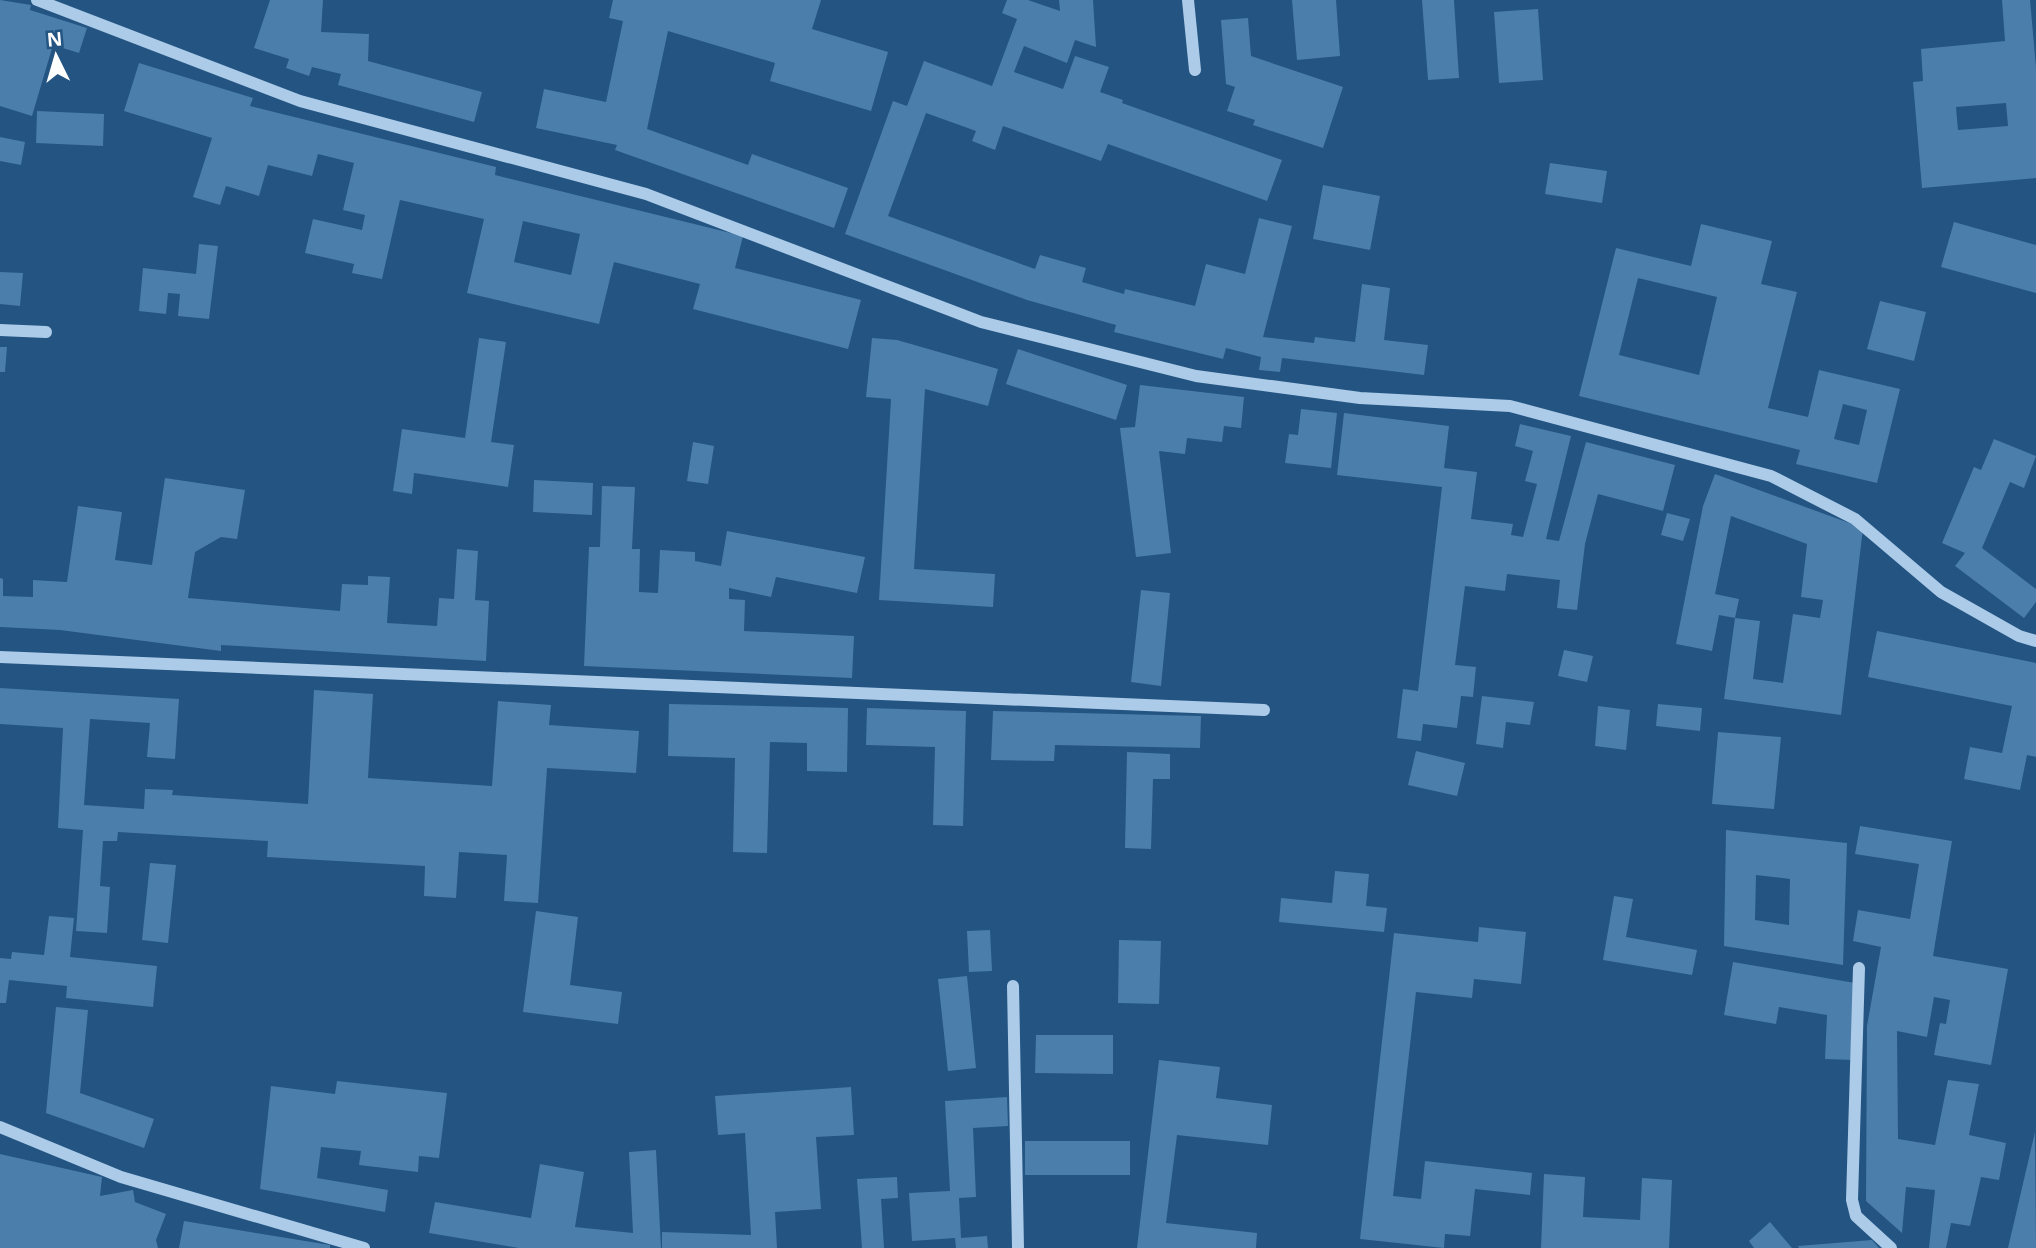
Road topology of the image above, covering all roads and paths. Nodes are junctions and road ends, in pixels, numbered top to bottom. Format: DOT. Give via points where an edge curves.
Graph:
graph roads {
  1 [pos="37,0"];
  2 [pos="1188,0"];
  3 [pos="1195,70"];
  4 [pos="0,330"];
  5 [pos="46,332"];
  6 [pos="2036,641"];
  7 [pos="0,657"];
  8 [pos="1264,710"];
  9 [pos="1859,968"];
  10 [pos="1013,986"];
  11 [pos="0,1127"];
  12 [pos="364,1248"];
  13 [pos="1018,1248"];
  14 [pos="1891,1248"];
  1 -- 6 [label="street" via="300,101 646,194 981,322 1196,376 1360,398 1510,406 1771,476 1855,519 1941,592"];
  2 -- 3 [label="street"];
  4 -- 5 [label="street"];
  7 -- 8 [label="street"];
  9 -- 14 [label="street" via="1852,1200 1856,1216"];
  10 -- 13 [label="street"];
  11 -- 12 [label="street" via="121,1177"];
}
